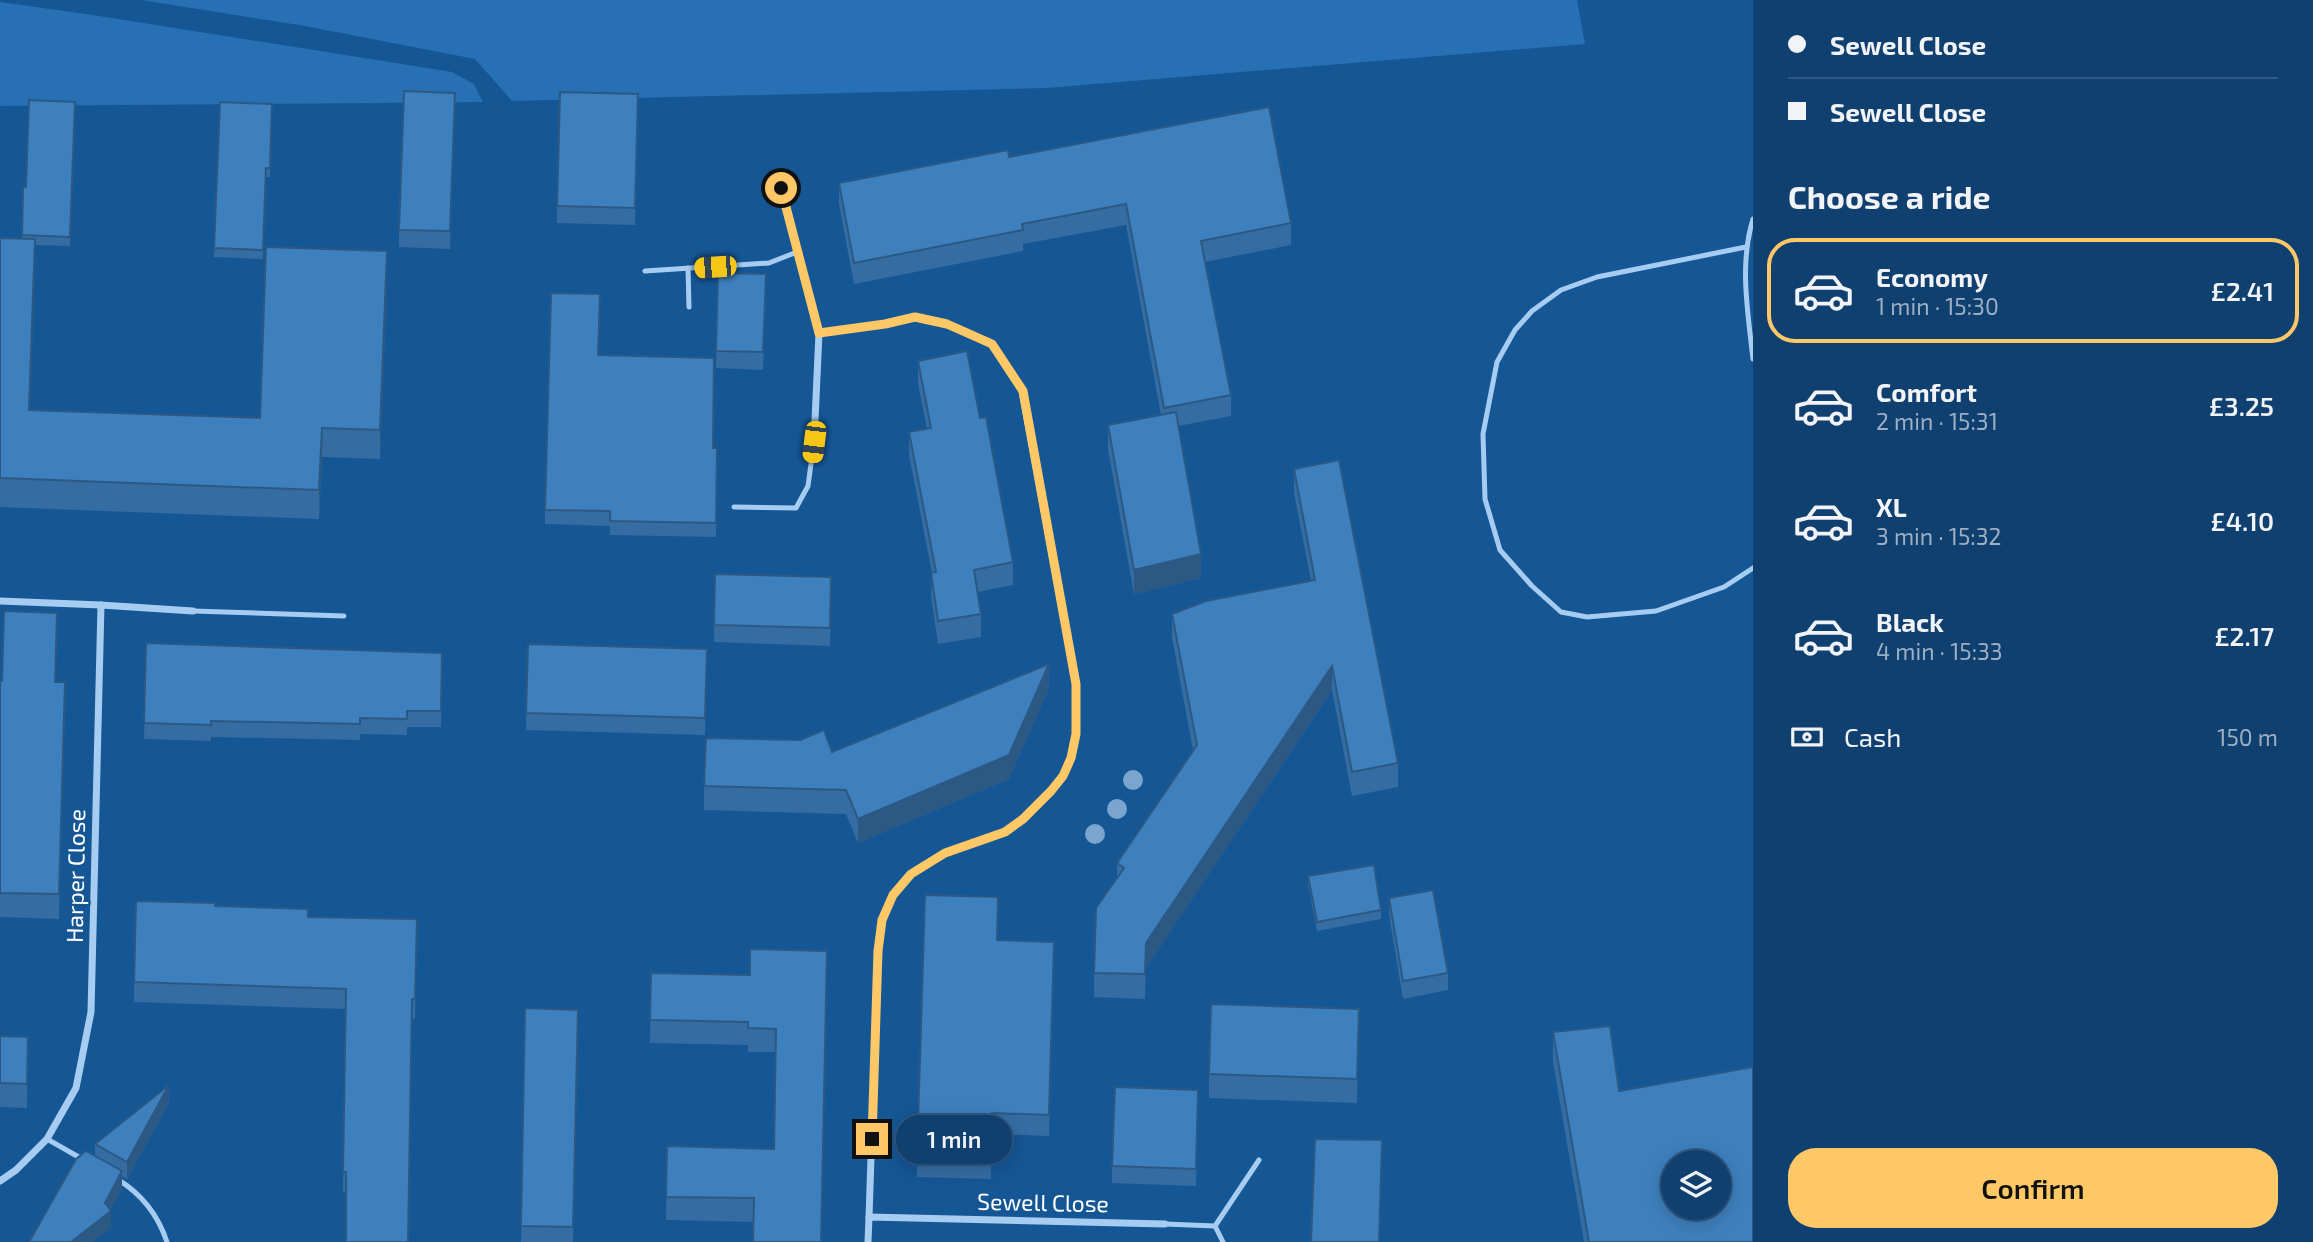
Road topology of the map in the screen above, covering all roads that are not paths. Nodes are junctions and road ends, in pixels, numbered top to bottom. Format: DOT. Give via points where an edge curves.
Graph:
graph roads {
  1 [pos="781,188"];
  2 [pos="1753,219"];
  3 [pos="1746,247"];
  4 [pos="797,252"];
  5 [pos="688,268"];
  6 [pos="645,271"];
  7 [pos="690,307"];
  8 [pos="819,333"];
  9 [pos="1753,359"];
  10 [pos="814,442"];
  11 [pos="734,507"];
  12 [pos="1753,568"];
  13 [pos="0,601"];
  14 [pos="101,605"];
  15 [pos="193,611"];
  16 [pos="344,615"];
  17 [pos="47,1139"];
  18 [pos="1259,1160"];
  19 [pos="87,1162"];
  20 [pos="109,1174"];
  21 [pos="0,1181"];
  22 [pos="869,1217"];
  23 [pos="1166,1224"];
  24 [pos="1215,1226"];
  25 [pos="167,1242"];
  26 [pos="868,1242"];
  27 [pos="1223,1242"];
  1 -- 4 [label="lane"];
  2 -- 3 [label="lane"];
  3 -- 9 [label="lane"];
  3 -- 12 [label="lane" via="1597,277 1561,290 1515,330 1497,362 1483,433 1485,499 1500,550 1561,612 1587,617 1656,611 1724,587"];
  4 -- 5 [label="lane" via="769,263"];
  4 -- 8 [label="street"];
  5 -- 6 [label="lane"];
  5 -- 7 [label="lane"];
  8 -- 10 [label="street"];
  8 -- 22 [label="street" via="915,317 947,324 992,344 1023,391 1076,684 1071,758 1051,791 1005,832 945,853 911,874 893,895 882,920"];
  10 -- 11 [label="lane" via="808,486 796,508"];
  13 -- 14 [label="street"];
  14 -- 15 [label="street"];
  14 -- 17 [label="street, Harper Close" via="91,1012 76,1088"];
  15 -- 16 [label="lane"];
  17 -- 19 [label="lane"];
  17 -- 21 [label="street, Harper Close"];
  18 -- 24 [label="lane"];
  20 -- 25 [label="lane" via="152,1208"];
  22 -- 23 [label="street, Sewell Close"];
  22 -- 26 [label="street"];
  23 -- 24 [label="lane, Sewell Close"];
  24 -- 27 [label="lane"];
}
